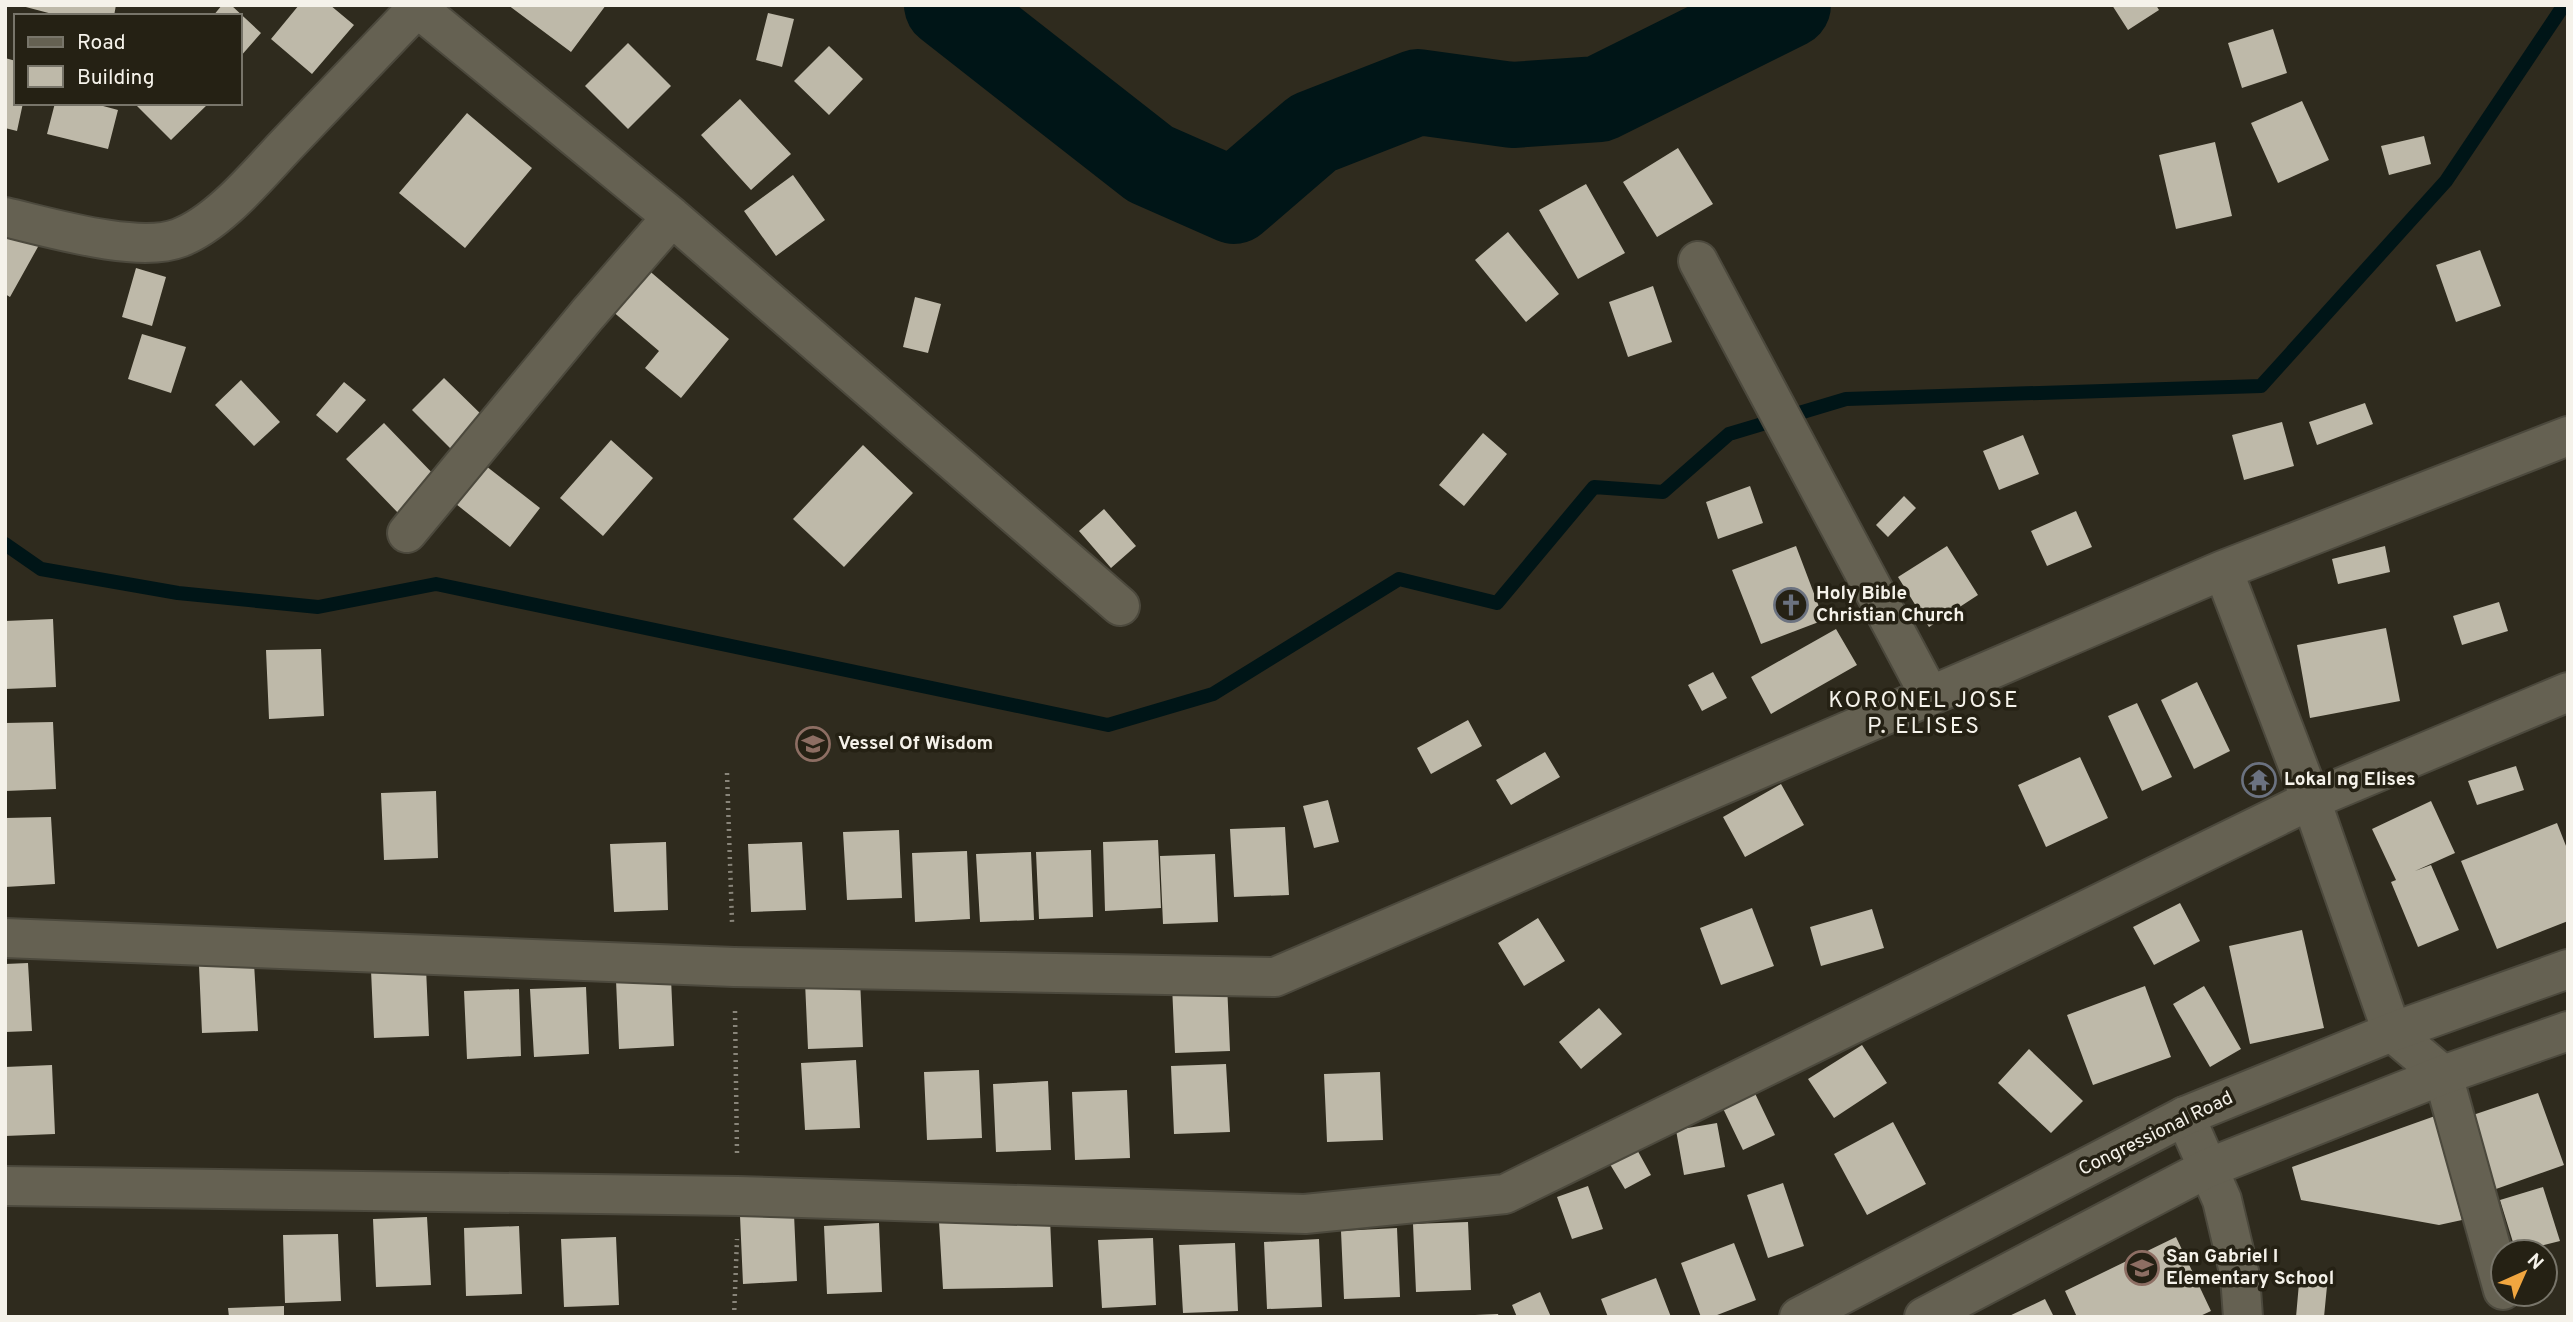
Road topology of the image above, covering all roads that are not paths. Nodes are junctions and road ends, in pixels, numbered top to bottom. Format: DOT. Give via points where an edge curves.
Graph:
graph roads {
  1 [pos="415,7"];
  2 [pos="5,217"];
  3 [pos="672,217"];
  4 [pos="1698,261"];
  5 [pos="2568,436"];
  6 [pos="407,533"];
  7 [pos="2222,570"];
  8 [pos="1120,606"];
  9 [pos="2568,692"];
  10 [pos="1930,696"];
  11 [pos="2311,800"];
  12 [pos="5,938"];
  13 [pos="2568,970"];
  14 [pos="2525,986"];
  15 [pos="2392,1032"];
  16 [pos="2556,1035"];
  17 [pos="2442,1075"];
  18 [pos="2185,1116"];
  19 [pos="2208,1168"];
  20 [pos="5,1186"];
  21 [pos="2489,1240"];
  22 [pos="1799,1317"];
  23 [pos="1924,1317"];
  24 [pos="2243,1317"];
  1 -- 2 [label="street" via="259,174 208,221 178,239 96,238"];
  1 -- 3 [label="street"];
  3 -- 6 [label="street"];
  3 -- 8 [label="street"];
  4 -- 10 [label="street"];
  5 -- 7 [label="street"];
  7 -- 10 [label="street"];
  7 -- 11 [label="street"];
  9 -- 11 [label="street"];
  10 -- 12 [label="street" via="1275,977 734,967"];
  11 -- 15 [label="street"];
  11 -- 20 [label="street" via="1505,1194 1304,1214 738,1196"];
  13 -- 14 [label="street, Congressional Road"];
  14 -- 15 [label="street, Congressional Road"];
  14 -- 16 [label="street"];
  15 -- 17 [label="street"];
  15 -- 18 [label="street, Congressional Road"];
  16 -- 17 [label="street"];
  17 -- 19 [label="street"];
  17 -- 21 [label="street"];
  18 -- 19 [label="street"];
  18 -- 22 [label="street, Congressional Road"];
  19 -- 23 [label="street"];
  19 -- 24 [label="street" via="2222,1200 2240,1276"];
}
